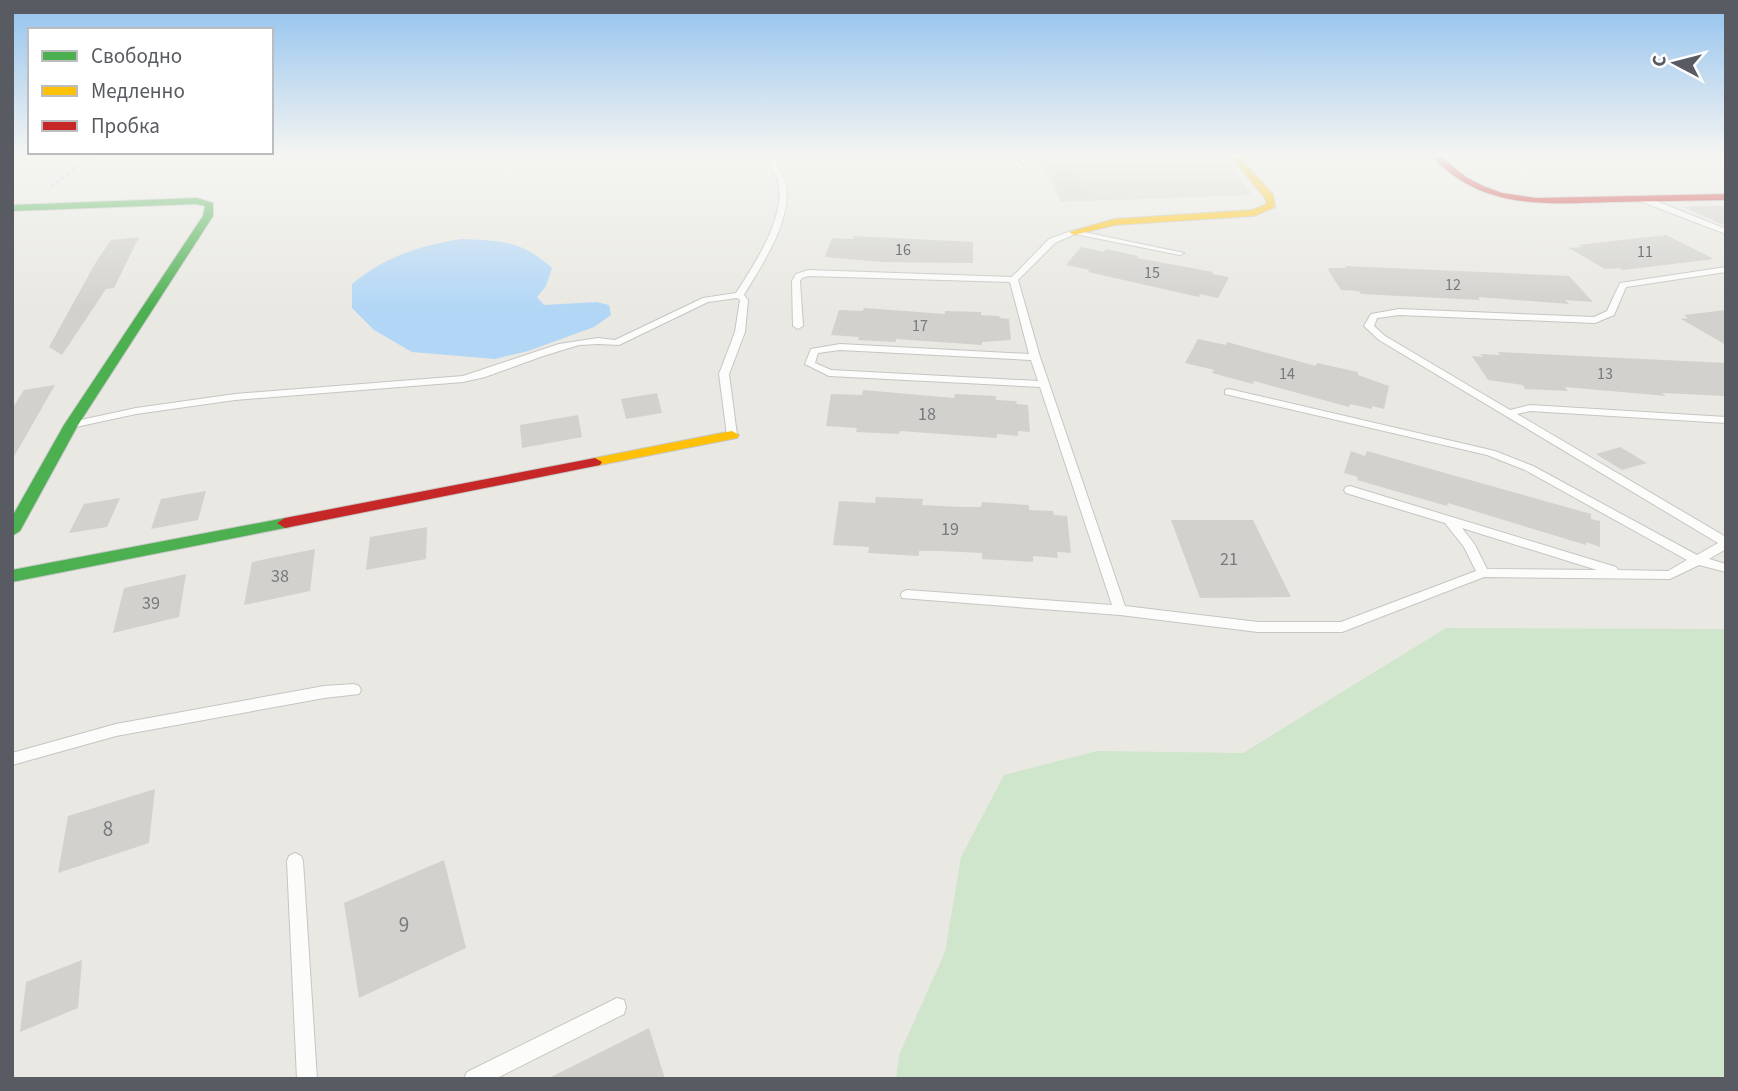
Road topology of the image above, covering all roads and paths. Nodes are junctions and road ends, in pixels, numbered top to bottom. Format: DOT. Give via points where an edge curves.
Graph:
graph roads {
  1 [pos="210,207"];
  2 [pos="782,207"];
  3 [pos="1269,207"];
  4 [pos="1662,207"];
  5 [pos="1074,232"];
  6 [pos="1726,233"];
  7 [pos="1180,253"];
  8 [pos="1726,269"];
  9 [pos="1014,280"];
  10 [pos="739,295"];
  11 [pos="798,327"];
  12 [pos="1035,357"];
  13 [pos="1044,384"];
  14 [pos="1229,393"];
  15 [pos="1508,413"];
  16 [pos="1726,420"];
  17 [pos="71,425"];
  18 [pos="732,435"];
  19 [pos="1350,491"];
  20 [pos="1449,520"];
  21 [pos="12,531"];
  22 [pos="1726,543"];
  23 [pos="1698,560"];
  24 [pos="1726,568"];
  25 [pos="1483,573"];
  26 [pos="1626,574"];
  27 [pos="12,576"];
  28 [pos="907,595"];
  29 [pos="1119,610"];
  30 [pos="354,690"];
  31 [pos="12,759"];
  32 [pos="295,861"];
  33 [pos="617,1007"];
  34 [pos="307,1079"];
  35 [pos="474,1079"];
  1 -- 17 [label="street"];
  2 -- 10 [label="lane" via="766,251"];
  3 -- 5 [label="street" via="1254,213 1115,222"];
  4 -- 6 [label="lane"];
  5 -- 7 [label="lane"];
  5 -- 9 [label="lane" via="1052,241"];
  8 -- 15 [label="lane" via="1623,285 1611,313 1595,320 1399,312 1374,316 1369,326 1382,338"];
  9 -- 11 [label="lane" via="808,273 796,281"];
  9 -- 12 [label="lane"];
  10 -- 17 [label="lane" via="706,300 616,344 598,339 574,343 465,379 162,407"];
  10 -- 18 [label="lane" via="744,300 740,332 724,374"];
  12 -- 13 [label="lane"];
  12 -- 13 [label="lane" via="840,347 814,351 810,364 829,373"];
  13 -- 29 [label="lane"];
  14 -- 23 [label="lane" via="1491,453 1529,468"];
  15 -- 16 [label="lane" via="1530,408"];
  15 -- 22 [label="lane"];
  17 -- 21 [label="street"];
  18 -- 27 [label="street"];
  19 -- 20 [label="lane"];
  20 -- 25 [label="lane"];
  20 -- 26 [label="lane"];
  22 -- 23 [label="lane"];
  23 -- 24 [label="lane"];
  23 -- 26 [label="lane" via="1670,575"];
  25 -- 26 [label="lane"];
  25 -- 29 [label="lane" via="1342,627 1258,627"];
  28 -- 29 [label="lane"];
  30 -- 31 [label="lane" via="116,730"];
  32 -- 34 [label="lane"];
  33 -- 35 [label="lane"];
}
